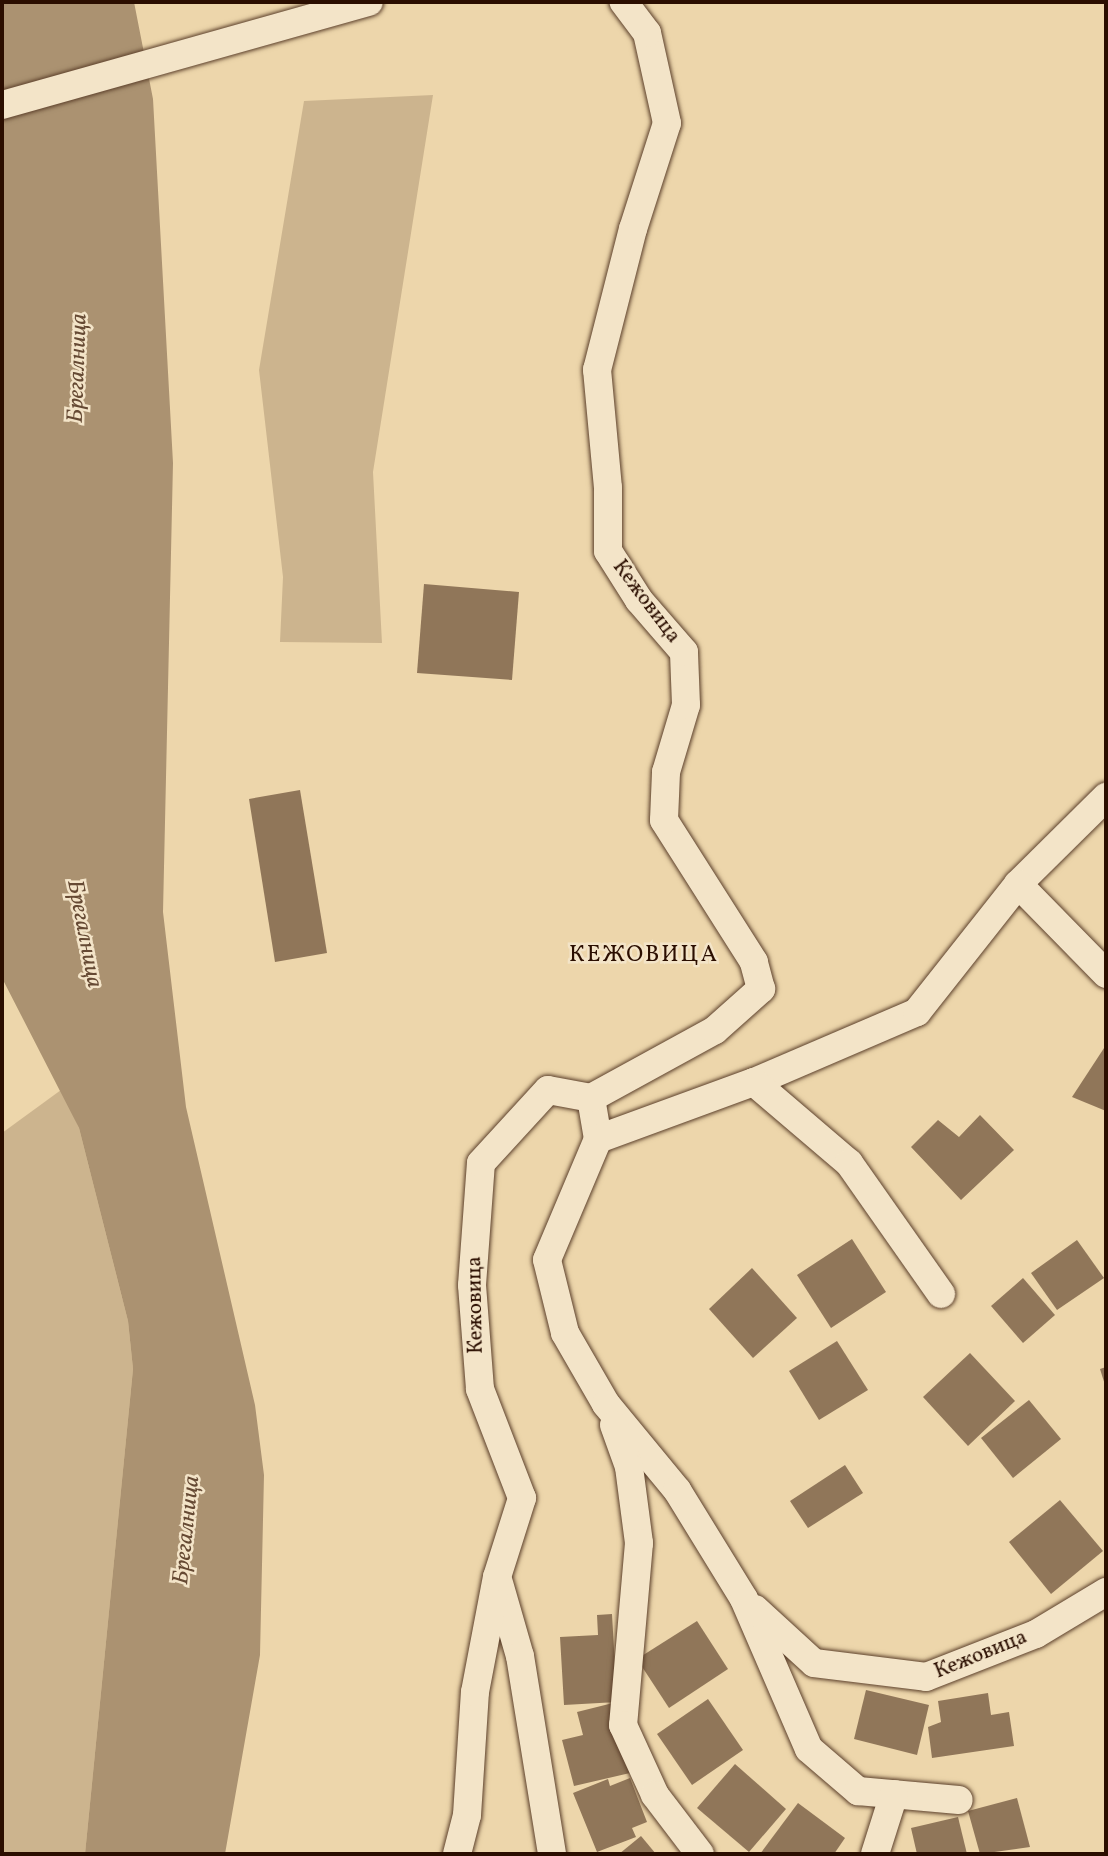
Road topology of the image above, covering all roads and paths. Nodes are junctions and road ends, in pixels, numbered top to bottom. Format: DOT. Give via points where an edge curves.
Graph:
graph roads {
  1 [pos="369,2"];
  2 [pos="624,2"];
  3 [pos="2,105"];
  4 [pos="1106,797"];
  5 [pos="1018,884"];
  6 [pos="1106,974"];
  7 [pos="754,1082"];
  8 [pos="591,1098"];
  9 [pos="598,1139"];
  10 [pos="941,1294"];
  11 [pos="606,1404"];
  12 [pos="497,1577"];
  13 [pos="1106,1592"];
  14 [pos="744,1599"];
  15 [pos="894,1794"];
  16 [pos="959,1800"];
  17 [pos="457,1854"];
  18 [pos="552,1854"];
  19 [pos="700,1854"];
  20 [pos="875,1854"];
  1 -- 3 [label="street" via="265,35"];
  2 -- 8 [label="street, Кежовица" via="647,33 667,123 633,229 597,370 608,551 639,600 684,652 686,705 666,772 664,820 754,962 761,989 715,1030"];
  4 -- 5 [label="street"];
  5 -- 6 [label="street"];
  5 -- 7 [label="street" via="917,1012"];
  7 -- 9 [label="street"];
  7 -- 10 [label="street" via="849,1163"];
  8 -- 9 [label="street"];
  8 -- 12 [label="street, Кежовица" via="548,1090 481,1163 472,1285 480,1389 522,1498"];
  9 -- 11 [label="street, Кежовица" via="547,1260 565,1333"];
  11 -- 14 [label="street, Кежовица" via="677,1490"];
  11 -- 19 [label="street, Кежовица" via="629,1467 639,1543 624,1725 655,1795"];
  12 -- 17 [label="street, Кежовица" via="475,1692 467,1815"];
  12 -- 18 [label="street" via="520,1656"];
  13 -- 14 [label="street, Кежовица" via="1035,1634 926,1677 814,1663"];
  14 -- 15 [label="street, Кежовица" via="809,1749 858,1791"];
  15 -- 16 [label="street, Кежовица"];
  15 -- 20 [label="street"];
}
